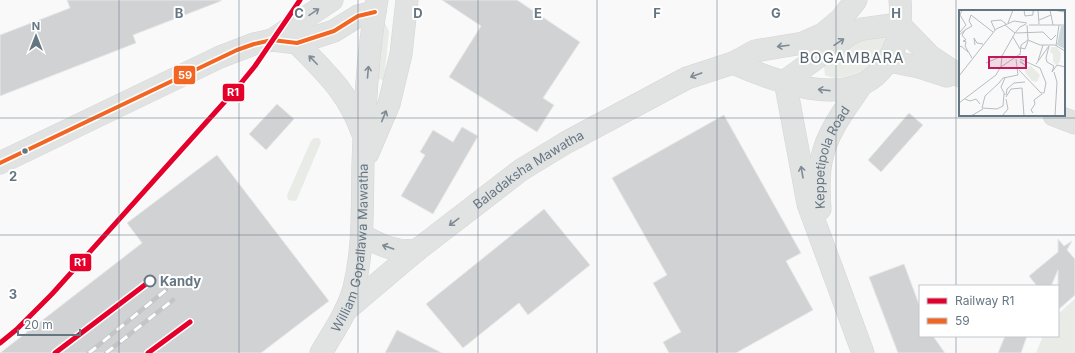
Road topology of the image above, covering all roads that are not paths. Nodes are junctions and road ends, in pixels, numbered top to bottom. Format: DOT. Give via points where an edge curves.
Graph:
graph roads {
  1 [pos="332,0"];
  2 [pos="407,0"];
  3 [pos="856,0"];
  4 [pos="900,0"];
  5 [pos="376,6"];
  6 [pos="899,24"];
  7 [pos="272,40"];
  8 [pos="297,43"];
  9 [pos="889,60"];
  10 [pos="733,63"];
  11 [pos="959,75"];
  12 [pos="959,80"];
  13 [pos="785,81"];
  14 [pos="862,84"];
  15 [pos="1057,116"];
  16 [pos="1075,123"];
  17 [pos="364,138"];
  18 [pos="0,162"];
  19 [pos="363,165"];
  20 [pos="362,235"];
  21 [pos="820,236"];
  22 [pos="418,250"];
  23 [pos="345,311"];
  24 [pos="321,353"];
  25 [pos="863,353"];
  7 -- 1 [label="main road, one-way"];
  19 -- 2 [label="main road, one-way" via="388,104 401,54"];
  3 -- 10 [label="main road, Baladaksha Mawatha, one-way" via="832,28 812,40 755,50"];
  4 -- 6 [label="main road"];
  5 -- 8 [label="main road" via="334,30"];
  17 -- 5 [label="main road, William Gopallawa Mawatha, one-way"];
  6 -- 9 [label="main road" via="896,45"];
  6 -- 11 [label="main road" via="930,56"];
  13 -- 6 [label="main road, one-way" via="850,34 862,29"];
  7 -- 8 [label="main road"];
  7 -- 18 [label="main road" via="220,57"];
  17 -- 8 [label="main road, William Gopallawa Mawatha, one-way" via="355,112 337,84"];
  9 -- 12 [label="main road"];
  9 -- 14 [label="main road" via="883,69"];
  10 -- 13 [label="main road"];
  10 -- 22 [label="main road, Baladaksha Mawatha, one-way" via="687,78 567,142 521,170"];
  14 -- 13 [label="main road, one-way" via="831,91"];
  21 -- 13 [label="main road, Keppetipola Road, one-way" via="808,204"];
  14 -- 21 [label="main road, Keppetipola Road" via="834,128 822,155 819,180"];
  15 -- 16 [label="main road"];
  17 -- 19 [label="main road, William Gopallawa Mawatha"];
  19 -- 20 [label="main road, William Gopallawa Mawatha"];
  22 -- 20 [label="main road, one-way" via="392,249"];
  20 -- 23 [label="main road, William Gopallawa Mawatha" via="353,289"];
  21 -- 25 [label="main road, Keppetipola Road"];
  22 -- 23 [label="main road, Baladaksha Mawatha"];
  23 -- 24 [label="main road, William Gopallawa Mawatha"];
}
